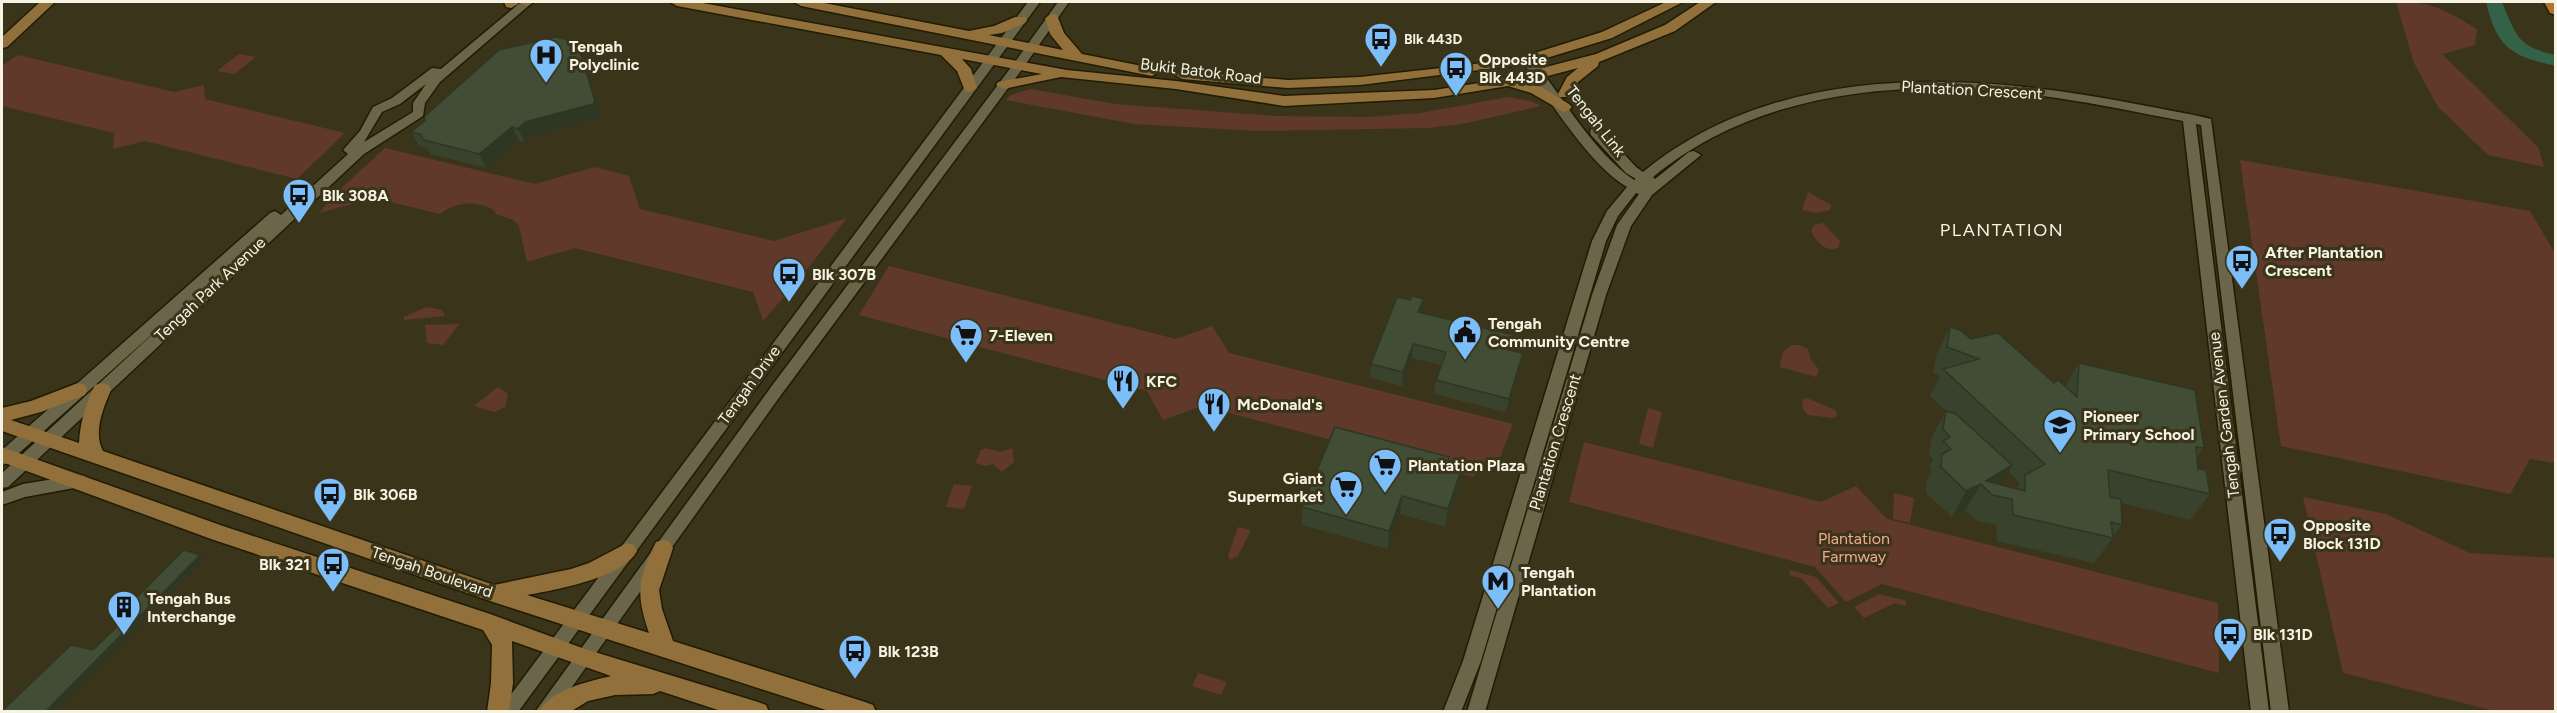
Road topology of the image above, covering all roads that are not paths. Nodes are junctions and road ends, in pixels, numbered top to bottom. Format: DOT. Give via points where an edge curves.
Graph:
graph roads {
  1 [pos="48,2"];
  2 [pos="512,2"];
  3 [pos="527,2"];
  4 [pos="677,2"];
  5 [pos="801,2"];
  6 [pos="1034,2"];
  7 [pos="1063,2"];
  8 [pos="1676,2"];
  9 [pos="1709,2"];
  10 [pos="2552,2"];
  11 [pos="755,8"];
  12 [pos="2556,10"];
  13 [pos="887,18"];
  14 [pos="1052,18"];
  15 [pos="1020,20"];
  16 [pos="953,32"];
  17 [pos="872,38"];
  18 [pos="1003,43"];
  19 [pos="2,44"];
  20 [pos="1030,49"];
  21 [pos="947,53"];
  22 [pos="1601,57"];
  23 [pos="1078,58"];
  24 [pos="1532,59"];
  25 [pos="992,60"];
  26 [pos="1019,65"];
  27 [pos="1544,73"];
  28 [pos="1067,74"];
  29 [pos="1509,81"];
  30 [pos="1003,85"];
  31 [pos="970,88"];
  32 [pos="396,100"];
  33 [pos="1565,101"];
  34 [pos="419,103"];
  35 [pos="2189,124"];
  36 [pos="2207,128"];
  37 [pos="1645,185"];
  38 [pos="1591,293"];
  39 [pos="78,390"];
  40 [pos="102,390"];
  41 [pos="2,415"];
  42 [pos="2,424"];
  43 [pos="31,432"];
  44 [pos="49,438"];
  45 [pos="95,454"];
  46 [pos="8,457"];
  47 [pos="79,481"];
  48 [pos="2,482"];
  49 [pos="2,499"];
  50 [pos="663,548"];
  51 [pos="627,551"];
  52 [pos="493,593"];
  53 [pos="576,620"];
  54 [pos="490,623"];
  55 [pos="605,629"];
  56 [pos="2251,635"];
  57 [pos="2271,641"];
  58 [pos="556,647"];
  59 [pos="664,647"];
  60 [pos="584,658"];
  61 [pos="666,683"];
  62 [pos="498,711"];
  63 [pos="507,711"];
  64 [pos="544,711"];
  65 [pos="550,711"];
  66 [pos="758,711"];
  67 [pos="865,711"];
  68 [pos="1452,711"];
  69 [pos="1476,711"];
  70 [pos="2260,711"];
  71 [pos="2280,711"];
  1 -- 19 [label="main road"];
  2 -- 32 [label="street, Tengah Park Avenue" via="428,78"];
  3 -- 34 [label="street, Tengah Park Avenue" via="436,79"];
  4 -- 11 [label="main road, Bukit Batok Road"];
  5 -- 13 [label="main road, Bukit Batok Road"];
  6 -- 15 [label="street, Tengah Drive"];
  7 -- 14 [label="street, Tengah Drive"];
  8 -- 24 [label="main road, Bukit Batok Road" via="1606,35"];
  9 -- 22 [label="main road, Bukit Batok Road" via="1670,28"];
  10 -- 12 [label="highway"];
  11 -- 17 [label="main road, Bukit Batok Road"];
  13 -- 16 [label="main road, Bukit Batok Road"];
  13 -- 17 [label="main road" via="892,23 891,30"];
  14 -- 20 [label="street, Tengah Drive"];
  14 -- 23 [label="main road" via="1057,34"];
  15 -- 16 [label="main road" via="988,32"];
  15 -- 18 [label="street, Tengah Drive"];
  16 -- 18 [label="main road, Bukit Batok Road"];
  17 -- 21 [label="main road, Bukit Batok Road"];
  18 -- 20 [label="main road, Bukit Batok Road"];
  18 -- 25 [label="street, Tengah Drive"];
  20 -- 23 [label="main road, Bukit Batok Road"];
  20 -- 26 [label="street, Tengah Drive"];
  21 -- 25 [label="main road, Bukit Batok Road"];
  21 -- 31 [label="main road" via="964,69"];
  22 -- 27 [label="main road, Bukit Batok Road"];
  22 -- 33 [label="main road" via="1572,80"];
  23 -- 24 [label="main road, Bukit Batok Road" via="1153,72 1288,84 1421,75"];
  24 -- 27 [label="street, Tengah Link"];
  25 -- 26 [label="main road, Bukit Batok Road"];
  25 -- 31 [label="street, Tengah Drive"];
  26 -- 28 [label="main road, Bukit Batok Road"];
  26 -- 30 [label="street, Tengah Drive"];
  27 -- 29 [label="main road, Bukit Batok Road"];
  27 -- 33 [label="street, Tengah Link"];
  28 -- 29 [label="main road, Bukit Batok Road" via="1284,101 1413,95"];
  28 -- 30 [label="main road"];
  29 -- 33 [label="main road"];
  30 -- 50 [label="street, Tengah Drive"];
  31 -- 51 [label="street, Tengah Drive"];
  32 -- 34 [label="street"];
  32 -- 39 [label="street, Tengah Park Avenue" via="377,110 365,133 350,149"];
  33 -- 37 [label="street, Tengah Link" via="1620,177"];
  34 -- 40 [label="street, Tengah Park Avenue" via="419,113 359,152"];
  35 -- 36 [label="street, Plantation Crescent"];
  35 -- 37 [label="street, Plantation Crescent" via="2057,94 1937,85 1867,88 1791,101 1753,113 1690,145"];
  35 -- 56 [label="street, Tengah Garden Avenue"];
  36 -- 57 [label="street, Tengah Garden Avenue"];
  37 -- 38 [label="street, Plantation Crescent"];
  38 -- 68 [label="street, Plantation Crescent" via="1472,661"];
  38 -- 69 [label="street, Plantation Crescent"];
  39 -- 41 [label="main road"];
  39 -- 43 [label="street, Tengah Park Avenue"];
  40 -- 44 [label="street, Tengah Park Avenue"];
  40 -- 45 [label="main road" via="94,408 88,442"];
  42 -- 43 [label="main road, Tengah Boulevard"];
  43 -- 44 [label="main road, Tengah Boulevard"];
  43 -- 46 [label="street, Tengah Park Avenue"];
  44 -- 45 [label="main road, Tengah Boulevard"];
  44 -- 46 [label="street, Tengah Park Avenue"];
  45 -- 52 [label="main road, Tengah Boulevard"];
  46 -- 47 [label="main road, Tengah Boulevard"];
  46 -- 48 [label="street, Tengah Park Avenue"];
  47 -- 49 [label="street" via="23,491"];
  47 -- 54 [label="main road, Tengah Boulevard" via="218,533"];
  50 -- 55 [label="street, Tengah Drive"];
  50 -- 59 [label="main road" via="649,590"];
  51 -- 52 [label="main road" via="596,570 571,578"];
  51 -- 53 [label="street, Tengah Drive"];
  52 -- 53 [label="main road, Tengah Boulevard"];
  53 -- 55 [label="main road, Tengah Boulevard"];
  53 -- 58 [label="street, Tengah Drive"];
  54 -- 58 [label="main road, Tengah Boulevard"];
  54 -- 62 [label="main road" via="502,644"];
  55 -- 59 [label="main road, Tengah Boulevard"];
  55 -- 60 [label="street, Tengah Drive"];
  56 -- 57 [label="street"];
  56 -- 70 [label="street, Tengah Garden Avenue"];
  57 -- 71 [label="street, Tengah Garden Avenue"];
  58 -- 60 [label="main road, Tengah Boulevard"];
  58 -- 63 [label="street, Tengah Drive"];
  59 -- 67 [label="main road, Tengah Boulevard"];
  60 -- 61 [label="main road, Tengah Boulevard"];
  60 -- 64 [label="street, Tengah Drive"];
  61 -- 65 [label="main road" via="615,685 584,692"];
  61 -- 66 [label="main road, Tengah Boulevard"];
}
